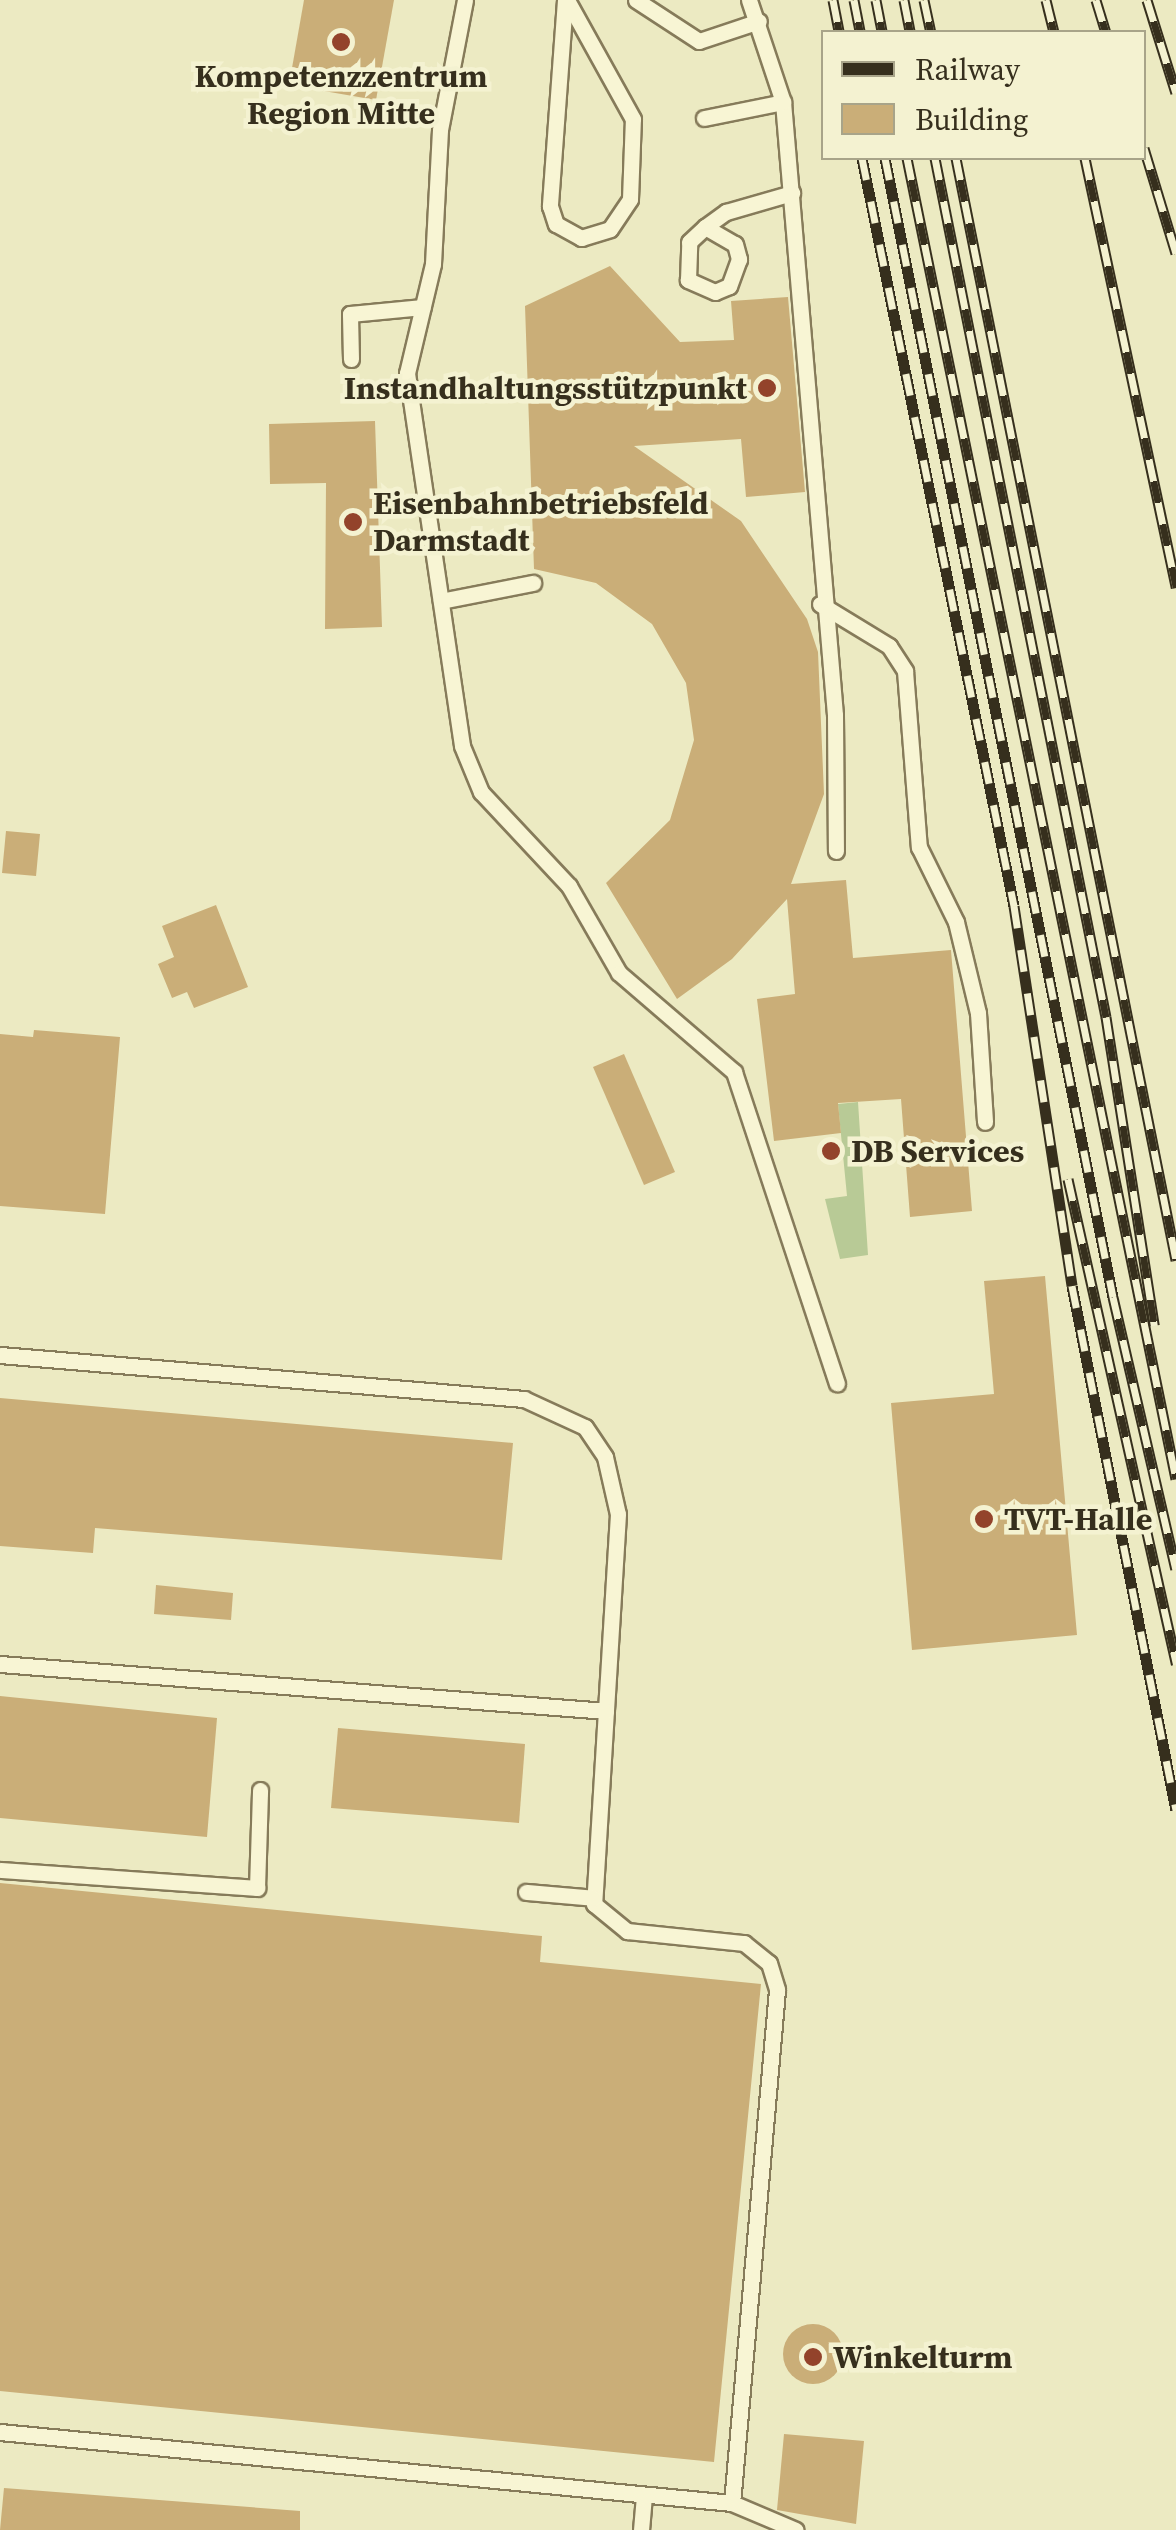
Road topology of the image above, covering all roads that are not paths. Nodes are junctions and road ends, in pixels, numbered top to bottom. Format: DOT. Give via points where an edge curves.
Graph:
graph roads {
  1 [pos="465,0"];
  2 [pos="566,0"];
  3 [pos="636,0"];
  4 [pos="749,0"];
  5 [pos="759,21"];
  6 [pos="784,102"];
  7 [pos="704,118"];
  8 [pos="792,192"];
  9 [pos="704,228"];
  10 [pos="423,308"];
  11 [pos="351,359"];
  12 [pos="533,584"];
  13 [pos="441,602"];
  14 [pos="820,604"];
  15 [pos="836,851"];
  16 [pos="985,1122"];
  17 [pos="0,1356"];
  18 [pos="837,1383"];
  19 [pos="0,1664"];
  20 [pos="606,1711"];
  21 [pos="260,1790"];
  22 [pos="0,1870"];
  23 [pos="526,1892"];
  24 [pos="594,1898"];
  25 [pos="0,2432"];
  26 [pos="644,2497"];
  27 [pos="732,2503"];
  28 [pos="641,2530"];
  29 [pos="796,2530"];
  1 -- 10 [label="lane" via="442,110"];
  2 -- 2 [label="lane" via="550,206 556,224 581,238 610,230 630,199 632,119"];
  3 -- 5 [label="lane" via="699,41"];
  4 -- 5 [label="lane"];
  5 -- 6 [label="lane"];
  6 -- 7 [label="lane"];
  6 -- 8 [label="lane"];
  8 -- 9 [label="lane"];
  8 -- 14 [label="lane"];
  10 -- 11 [label="lane" via="350,314"];
  10 -- 13 [label="lane" via="407,396"];
  12 -- 13 [label="lane"];
  13 -- 18 [label="lane" via="469,769 495,811 569,886 619,973 734,1072"];
  14 -- 15 [label="lane" via="835,715"];
  14 -- 16 [label="lane" via="889,646 905,671 920,847 942,883 965,958"];
  17 -- 20 [label="lane" via="524,1399 584,1427 617,1493"];
  19 -- 20 [label="lane"];
  20 -- 24 [label="lane"];
  21 -- 22 [label="lane" via="257,1888"];
  23 -- 24 [label="lane"];
  24 -- 27 [label="lane" via="598,1913 627,1931 744,1943 768,1962 777,1990"];
  25 -- 26 [label="lane"];
  26 -- 27 [label="lane"];
  26 -- 28 [label="lane"];
  27 -- 29 [label="lane"];
}
